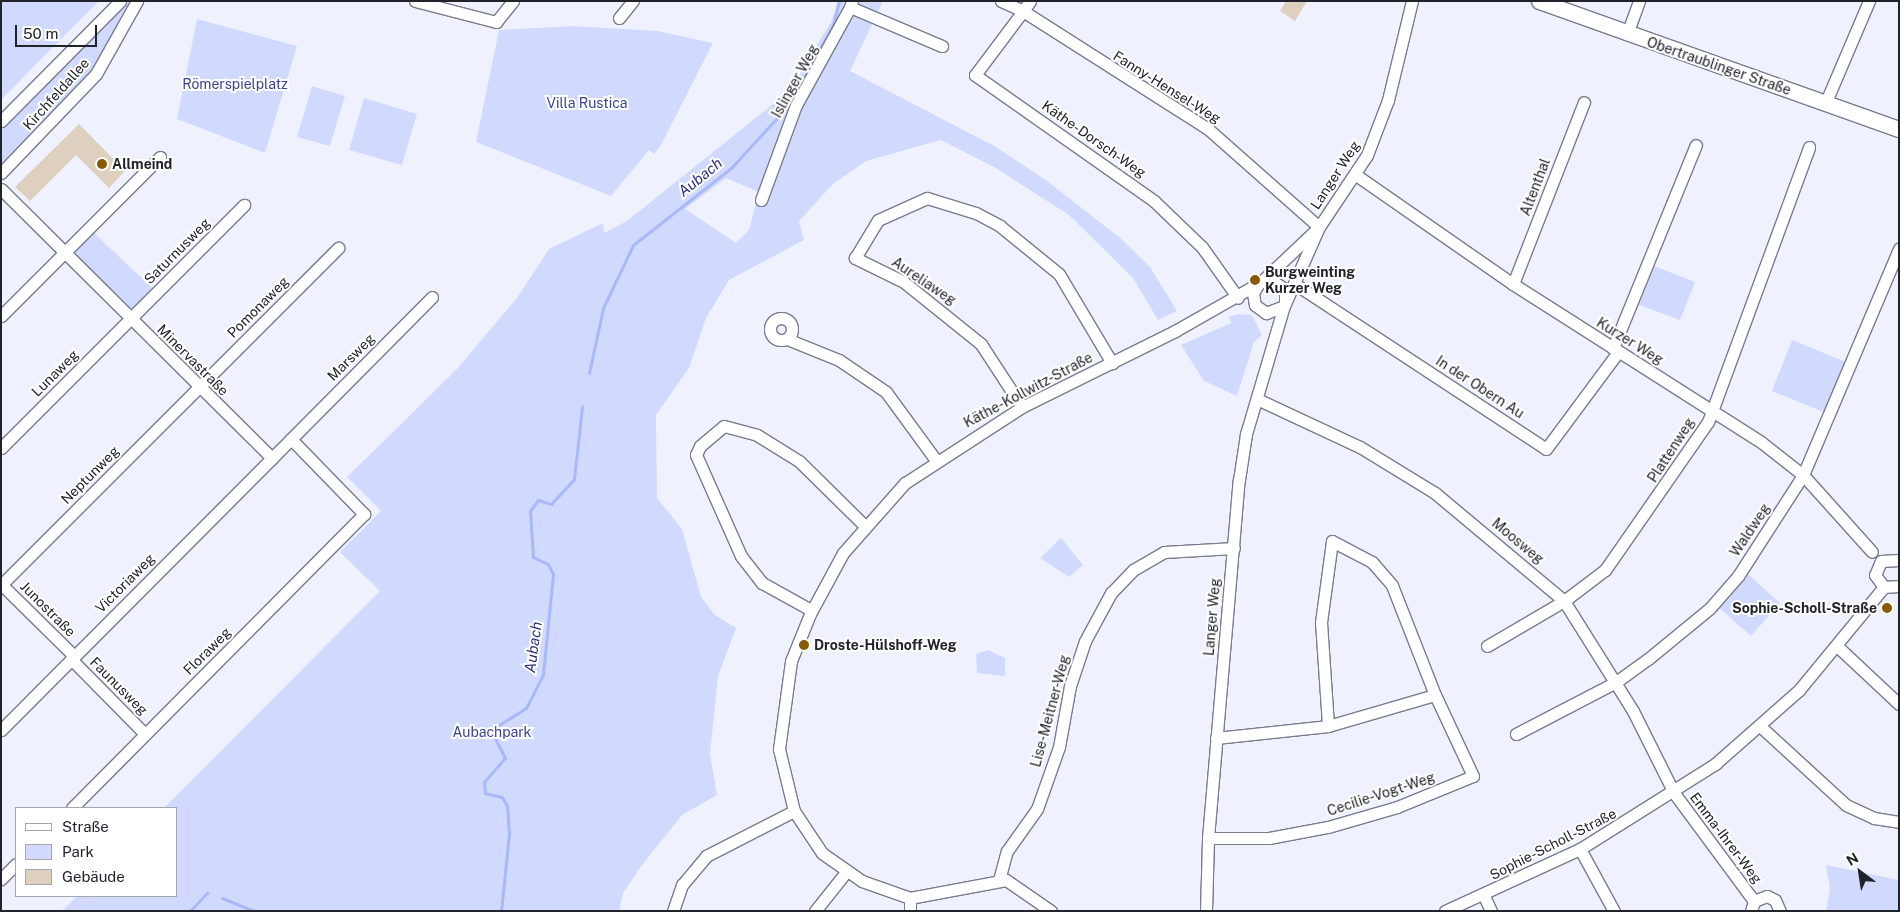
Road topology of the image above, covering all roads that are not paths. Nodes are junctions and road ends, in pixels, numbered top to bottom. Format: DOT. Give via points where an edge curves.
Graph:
graph roads {
  1 [pos="120,1"];
  2 [pos="137,1"];
  3 [pos="415,1"];
  4 [pos="513,1"];
  5 [pos="632,1"];
  6 [pos="1001,1"];
  7 [pos="1030,1"];
  8 [pos="1412,1"];
  9 [pos="1539,1"];
  10 [pos="1639,1"];
  11 [pos="1868,1"];
  12 [pos="851,4"];
  13 [pos="1023,11"];
  14 [pos="620,18"];
  15 [pos="1627,34"];
  16 [pos="942,46"];
  17 [pos="1584,102"];
  18 [pos="1825,104"];
  19 [pos="1,121"];
  20 [pos="1899,129"];
  21 [pos="1696,145"];
  22 [pos="1809,147"];
  23 [pos="160,157"];
  24 [pos="1,173"];
  25 [pos="1356,175"];
  26 [pos="1,189"];
  27 [pos="761,200"];
  28 [pos="244,205"];
  29 [pos="1319,227"];
  30 [pos="338,248"];
  31 [pos="1899,249"];
  32 [pos="64,252"];
  33 [pos="1260,282"];
  34 [pos="1295,284"];
  35 [pos="1513,284"];
  36 [pos="432,296"];
  37 [pos="1235,300"];
  38 [pos="1284,304"];
  39 [pos="1255,305"];
  40 [pos="1266,313"];
  41 [pos="1,316"];
  42 [pos="131,319"];
  43 [pos="1277,330"];
  44 [pos="787,339"];
  45 [pos="1616,350"];
  46 [pos="1112,363"];
  47 [pos="200,387"];
  48 [pos="1257,399"];
  49 [pos="1022,407"];
  50 [pos="1711,408"];
  51 [pos="290,440"];
  52 [pos="1,448"];
  53 [pos="272,458"];
  54 [pos="935,459"];
  55 [pos="1803,475"];
  56 [pos="864,525"];
  57 [pos="1234,548"];
  58 [pos="1872,552"];
  59 [pos="1899,560"];
  60 [pos="1,584"];
  61 [pos="1899,586"];
  62 [pos="1884,587"];
  63 [pos="1564,601"];
  64 [pos="812,610"];
  65 [pos="1487,646"];
  66 [pos="1838,647"];
  67 [pos="72,657"];
  68 [pos="1616,682"];
  69 [pos="1435,696"];
  70 [pos="1899,704"];
  71 [pos="1328,726"];
  72 [pos="1761,727"];
  73 [pos="1,730"];
  74 [pos="145,734"];
  75 [pos="1516,734"];
  76 [pos="1216,738"];
  77 [pos="1674,793"];
  78 [pos="73,807"];
  79 [pos="794,811"];
  80 [pos="1899,822"];
  81 [pos="1208,838"];
  82 [pos="1580,849"];
  83 [pos="15,865"];
  84 [pos="846,872"];
  85 [pos="1,879"];
  86 [pos="999,880"];
  87 [pos="1484,896"];
  88 [pos="910,898"];
  89 [pos="1753,906"];
  90 [pos="1046,910"];
  91 [pos="673,911"];
  92 [pos="814,911"];
  93 [pos="910,911"];
  94 [pos="1206,911"];
  95 [pos="1445,911"];
  96 [pos="1491,911"];
  97 [pos="1614,911"];
  98 [pos="1780,911"];
  1 -- 19 [label="street, Kirchfeldallee"];
  2 -- 24 [label="street, Kirchfeldallee" via="96,74"];
  3 -- 4 [label="street" via="496,22"];
  5 -- 14 [label="street"];
  6 -- 13 [label="street"];
  7 -- 13 [label="street"];
  8 -- 25 [label="street, Langer Weg" via="1382,120"];
  9 -- 15 [label="street, Obertraublinger Straße"];
  10 -- 15 [label="street"];
  11 -- 18 [label="street"];
  12 -- 16 [label="street, Islinger Weg"];
  12 -- 27 [label="street, Islinger Weg" via="796,105"];
  13 -- 29 [label="street, Fanny-Hensel-Weg" via="1207,128"];
  13 -- 37 [label="street, Käthe-Dorsch-Weg" via="975,76 1154,201 1202,247"];
  15 -- 18 [label="street, Obertraublinger Straße"];
  17 -- 35 [label="street, Altenthal"];
  18 -- 20 [label="street, Obertraublinger Straße"];
  21 -- 45 [label="street, In der Obern Au"];
  22 -- 50 [label="street, Plattenweg"];
  23 -- 32 [label="street"];
  25 -- 29 [label="street, Langer Weg"];
  25 -- 35 [label="street, Kurzer Weg"];
  26 -- 32 [label="street, Minervastraße"];
  28 -- 42 [label="street, Saturnusweg"];
  29 -- 33 [label="street, Käthe-Kollwitz-Straße"];
  29 -- 34 [label="street, Langer Weg"];
  30 -- 47 [label="street, Pomonaweg"];
  31 -- 55 [label="street, Waldweg"];
  32 -- 41 [label="street"];
  32 -- 42 [label="street, Minervastraße"];
  33 -- 37 [label="street, Käthe-Kollwitz-Straße"];
  33 -- 38 [label="street" via="1282,284"];
  33 -- 39 [label="street" via="1253,293"];
  34 -- 38 [label="street, Langer Weg"];
  34 -- 45 [label="street, In der Obern Au" via="1546,449"];
  35 -- 45 [label="street, Kurzer Weg"];
  36 -- 51 [label="street, Marsweg"];
  37 -- 39 [label="street"];
  37 -- 46 [label="street, Käthe-Kollwitz-Straße"];
  38 -- 40 [label="street"];
  38 -- 43 [label="street, Langer Weg"];
  39 -- 40 [label="street"];
  40 -- 43 [label="street"];
  42 -- 47 [label="street, Minervastraße"];
  42 -- 52 [label="street, Lunaweg"];
  43 -- 48 [label="street, Langer Weg"];
  44 -- 54 [label="street" via="839,360 886,392"];
  45 -- 50 [label="street, Kurzer Weg"];
  46 -- 49 [label="street, Käthe-Kollwitz-Straße"];
  46 -- 49 [label="street, Aureliaweg" via="1059,274 1000,226 968,210 927,198 878,220 855,258 904,282 981,344"];
  47 -- 53 [label="street, Minervastraße"];
  47 -- 60 [label="street, Neptunweg"];
  48 -- 57 [label="street, Langer Weg" via="1246,434"];
  48 -- 63 [label="street, Moosweg" via="1360,447 1435,493"];
  49 -- 54 [label="street, Käthe-Kollwitz-Straße"];
  50 -- 55 [label="street, Kurzer Weg"];
  50 -- 63 [label="street, Plattenweg" via="1708,422 1627,544 1605,570"];
  51 -- 53 [label="street"];
  51 -- 74 [label="street, Floraweg" via="364,514"];
  53 -- 67 [label="street, Victoriaweg"];
  54 -- 56 [label="street, Käthe-Kollwitz-Straße"];
  55 -- 58 [label="street, Kurzer Weg"];
  55 -- 68 [label="street, Waldweg" via="1764,539 1710,608"];
  56 -- 64 [label="street, Käthe-Kollwitz-Straße"];
  56 -- 64 [label="street" via="799,461 757,436 724,426 700,446 696,455 741,556 762,583"];
  57 -- 76 [label="street, Langer Weg"];
  57 -- 86 [label="street, Lise-Meitner-Weg" via="1164,552 1133,570 1111,594 1085,641 1070,686 1059,747 1037,809 1007,851"];
  59 -- 62 [label="street" via="1885,559 1877,565 1876,580"];
  60 -- 67 [label="street, Junostraße"];
  61 -- 62 [label="street"];
  62 -- 66 [label="street, Sophie-Scholl-Straße"];
  63 -- 65 [label="street, Plattenweg"];
  63 -- 68 [label="street, Moosweg"];
  64 -- 79 [label="street, Käthe-Kollwitz-Straße" via="791,661 781,716 779,749"];
  66 -- 70 [label="street"];
  66 -- 72 [label="street, Sophie-Scholl-Straße"];
  67 -- 73 [label="street, Victoriaweg"];
  67 -- 74 [label="street, Faunusweg"];
  68 -- 75 [label="street, Waldweg"];
  68 -- 77 [label="street, Moosweg"];
  69 -- 71 [label="street"];
  69 -- 71 [label="street, Cecilie-Vogt-Weg" via="1392,585 1372,562 1332,541 1321,622"];
  69 -- 81 [label="street, Cecilie-Vogt-Weg" via="1473,776 1397,808 1328,827 1269,838"];
  71 -- 76 [label="street"];
  72 -- 77 [label="street, Sophie-Scholl-Straße"];
  72 -- 80 [label="street" via="1846,805 1874,818"];
  74 -- 78 [label="street, Floraweg"];
  76 -- 81 [label="street, Langer Weg"];
  77 -- 82 [label="street, Sophie-Scholl-Straße"];
  77 -- 89 [label="street, Emma-Ihrer-Weg"];
  79 -- 84 [label="street, Käthe-Kollwitz-Straße" via="812,841"];
  79 -- 91 [label="street" via="706,856 682,885"];
  81 -- 94 [label="street, Langer Weg"];
  82 -- 87 [label="street, Sophie-Scholl-Straße"];
  82 -- 97 [label="street"];
  83 -- 85 [label="street"];
  84 -- 88 [label="street, Käthe-Kollwitz-Straße"];
  84 -- 92 [label="street"];
  86 -- 88 [label="street"];
  86 -- 90 [label="street" via="1014,883"];
  87 -- 95 [label="street, Sophie-Scholl-Straße"];
  87 -- 96 [label="street"];
  88 -- 93 [label="street"];
  89 -- 98 [label="street, Emma-Ihrer-Weg" via="1772,897"];
}
